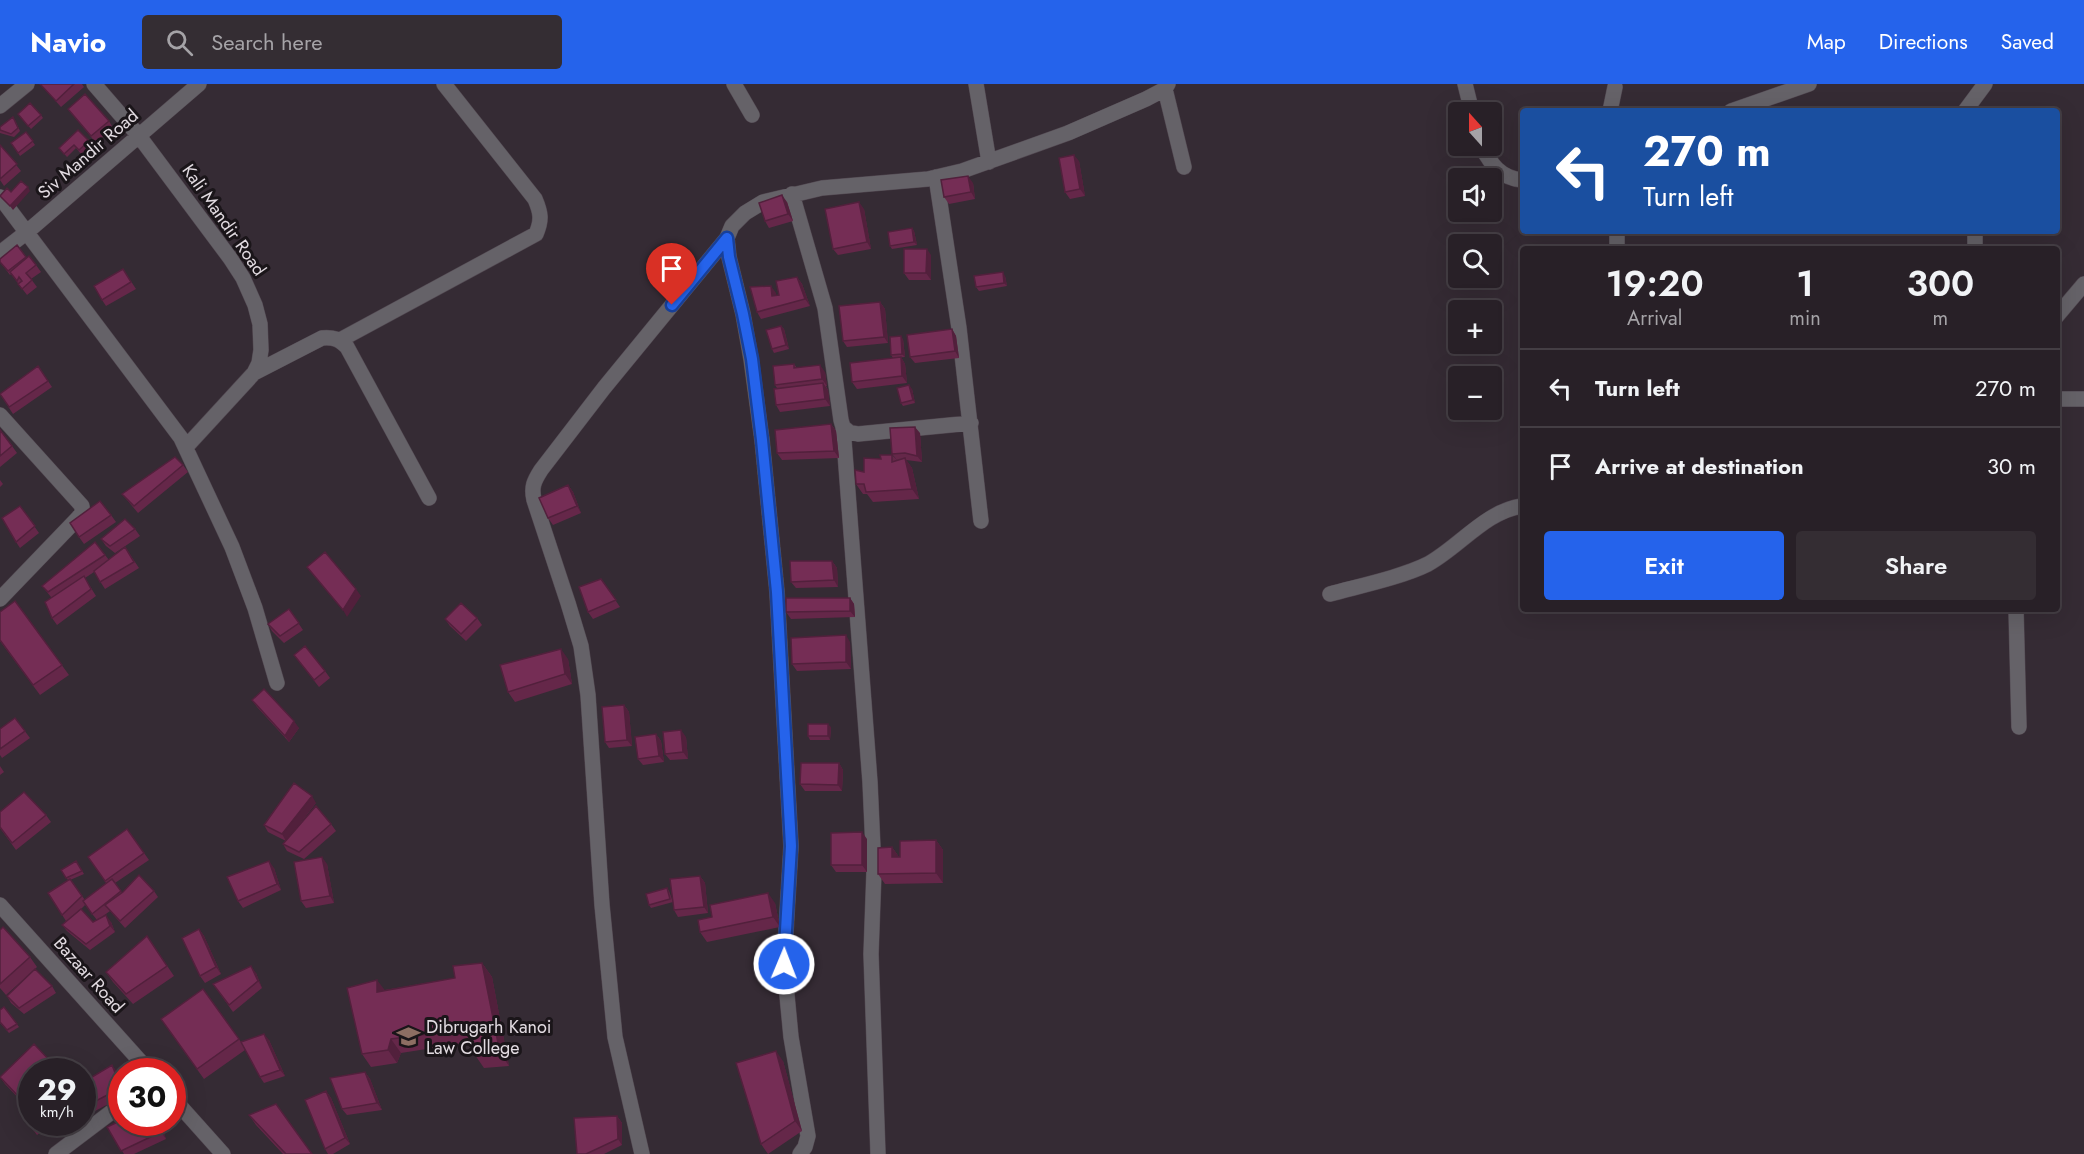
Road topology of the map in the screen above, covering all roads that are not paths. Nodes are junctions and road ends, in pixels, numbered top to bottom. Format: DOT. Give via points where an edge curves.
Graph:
graph roads {
  1 [pos="27,84"];
  2 [pos="94,84"];
  3 [pos="199,84"];
  4 [pos="444,84"];
  5 [pos="734,84"];
  6 [pos="976,84"];
  7 [pos="1464,84"];
  8 [pos="1809,84"];
  9 [pos="1985,84"];
  10 [pos="1166,87"];
  11 [pos="1615,87"];
  12 [pos="1469,102"];
  13 [pos="0,106"];
  14 [pos="1611,108"];
  15 [pos="1740,108"];
  16 [pos="1967,108"];
  17 [pos="752,115"];
  18 [pos="139,136"];
  19 [pos="1487,156"];
  20 [pos="989,162"];
  21 [pos="1184,167"];
  22 [pos="936,177"];
  23 [pos="1520,179"];
  24 [pos="792,194"];
  25 [pos="0,197"];
  26 [pos="27,232"];
  27 [pos="727,238"];
  28 [pos="0,253"];
  29 [pos="2084,284"];
  30 [pos="2060,312"];
  31 [pos="340,340"];
  32 [pos="254,372"];
  33 [pos="2060,399"];
  34 [pos="2084,399"];
  35 [pos="0,415"];
  36 [pos="971,423"];
  37 [pos="843,427"];
  38 [pos="186,447"];
  39 [pos="429,498"];
  40 [pos="1520,506"];
  41 [pos="981,521"];
  42 [pos="1330,594"];
  43 [pos="0,599"];
  44 [pos="2016,612"];
  45 [pos="278,683"];
  46 [pos="2019,727"];
  47 [pos="0,905"];
  48 [pos="137,1058"];
  49 [pos="186,1113"];
  50 [pos="108,1115"];
  51 [pos="56,1154"];
  52 [pos="223,1154"];
  53 [pos="642,1154"];
  54 [pos="800,1154"];
  55 [pos="878,1154"];
  1 -- 13 [label="street"];
  2 -- 18 [label="street, Kali Mandir Road"];
  3 -- 18 [label="street, Siv Mandir Road"];
  4 -- 31 [label="street" via="535,199 542,221 536,234"];
  5 -- 17 [label="street"];
  6 -- 20 [label="street"];
  7 -- 12 [label="street"];
  8 -- 15 [label="street"];
  9 -- 16 [label="street"];
  10 -- 20 [label="street" via="1068,133"];
  10 -- 21 [label="street"];
  11 -- 14 [label="street"];
  18 -- 26 [label="street, Siv Mandir Road"];
  18 -- 32 [label="street, Kali Mandir Road" via="249,289 262,339"];
  19 -- 23 [label="street" via="1501,174"];
  20 -- 22 [label="street"];
  22 -- 24 [label="street"];
  22 -- 36 [label="street"];
  24 -- 27 [label="street" via="763,202 746,213 732,226"];
  24 -- 37 [label="street" via="825,308"];
  25 -- 26 [label="street"];
  26 -- 28 [label="street, Siv Mandir Road"];
  26 -- 38 [label="street"];
  27 -- 53 [label="street" via="604,388 541,470 532,490 581,646 615,1038"];
  27 -- 54 [label="street" via="752,359 777,592 791,846 784,964 791,1036 808,1136"];
  29 -- 30 [label="street"];
  31 -- 32 [label="street" via="322,338"];
  31 -- 39 [label="street"];
  32 -- 38 [label="street, Kali Mandir Road"];
  33 -- 34 [label="street"];
  35 -- 43 [label="street" via="82,506 77,519"];
  36 -- 37 [label="street" via="858,434"];
  36 -- 41 [label="street"];
  37 -- 55 [label="street" via="874,871 871,954"];
  38 -- 45 [label="street" via="232,547"];
  40 -- 42 [label="street" via="1490,520 1425,565"];
  44 -- 46 [label="street"];
  47 -- 48 [label="street, Bazaar Road"];
  49 -- 52 [label="street"];
  50 -- 51 [label="street"];
}
